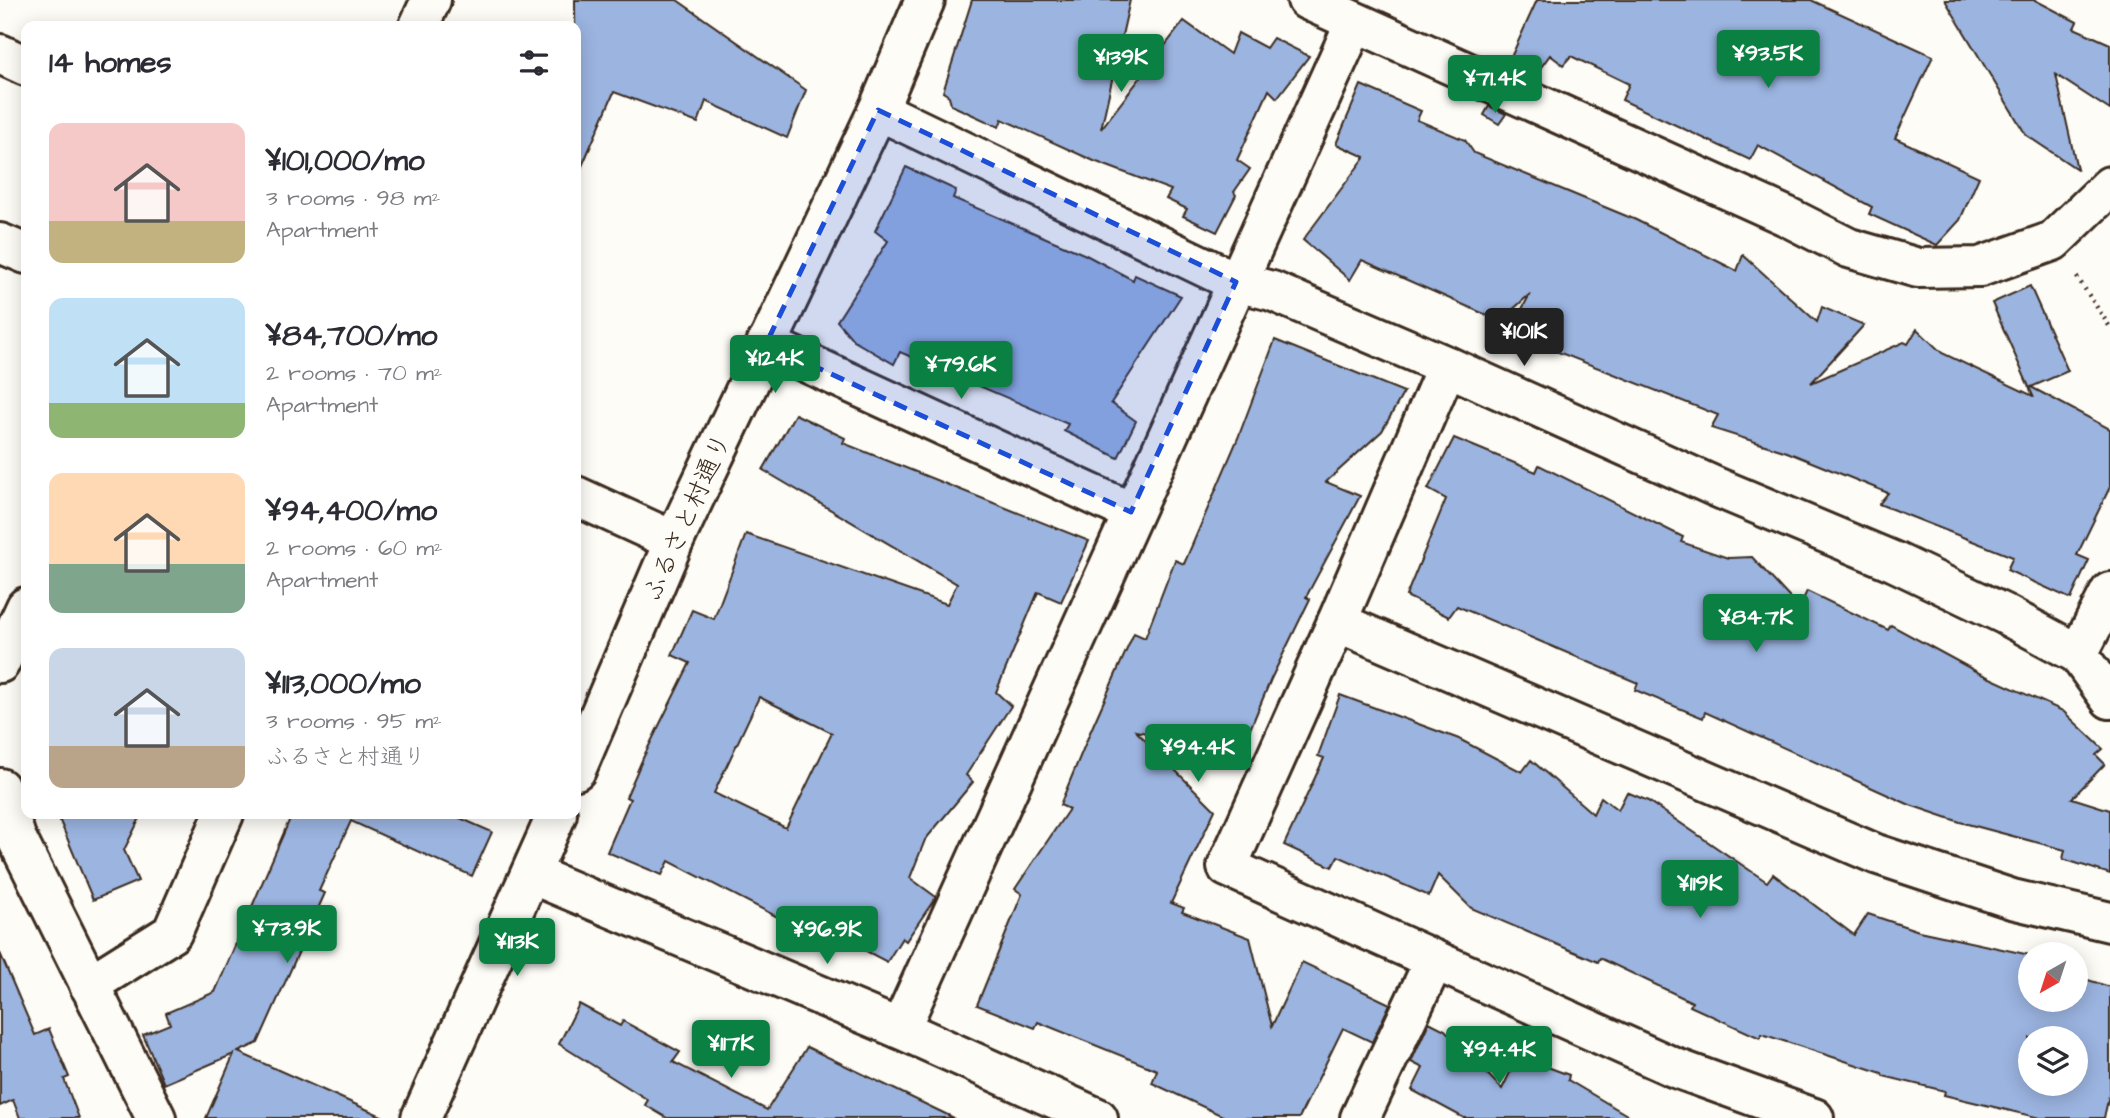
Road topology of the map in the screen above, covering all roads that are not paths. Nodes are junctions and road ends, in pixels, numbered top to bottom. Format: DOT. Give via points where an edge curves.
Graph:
graph roads {
  1 [pos="431,0"];
  2 [pos="925,0"];
  3 [pos="1307,0"];
  4 [pos="421,21"];
  5 [pos="1355,22"];
  6 [pos="0,54"];
  7 [pos="21,64"];
  8 [pos="878,110"];
  9 [pos="2110,186"];
  10 [pos="0,243"];
  11 [pos="21,252"];
  12 [pos="1236,282"];
  13 [pos="766,344"];
  14 [pos="1447,366"];
  15 [pos="581,498"];
  16 [pos="1131,512"];
  17 [pos="674,541"];
  18 [pos="2110,592"];
  19 [pos="21,618"];
  20 [pos="1337,622"];
  21 [pos="2078,654"];
  22 [pos="0,663"];
  23 [pos="2110,699"];
  24 [pos="581,758"];
  25 [pos="0,788"];
  26 [pos="222,819"];
  27 [pos="555,819"];
  28 [pos="8,843"];
  29 [pos="531,874"];
  30 [pos="2110,922"];
  31 [pos="1434,961"];
  32 [pos="89,985"];
  33 [pos="900,1029"];
  34 [pos="156,1118"];
  35 [pos="421,1118"];
  36 [pos="1098,1118"];
  37 [pos="1360,1118"];
  38 [pos="1814,1118"];
  1 -- 4 [label="street"];
  2 -- 8 [label="street, ふるさと村通り"];
  3 -- 5 [label="street"];
  5 -- 9 [label="street" via="1849,248 1918,268 1980,267 2053,241"];
  5 -- 12 [label="street"];
  6 -- 7 [label="street"];
  8 -- 12 [label="street"];
  8 -- 13 [label="street, ふるさと村通り"];
  10 -- 11 [label="street"];
  12 -- 14 [label="street" via="1272,291"];
  12 -- 16 [label="street"];
  13 -- 16 [label="street"];
  13 -- 17 [label="street, ふるさと村通り"];
  14 -- 20 [label="street"];
  14 -- 21 [label="street" via="1895,562"];
  15 -- 17 [label="street"];
  16 -- 33 [label="street"];
  17 -- 24 [label="street, ふるさと村通り"];
  18 -- 21 [label="street"];
  19 -- 22 [label="street"];
  20 -- 30 [label="street" via="1876,854 2012,899"];
  20 -- 31 [label="street" via="1227,867"];
  21 -- 23 [label="street"];
  25 -- 28 [label="street"];
  26 -- 32 [label="street" via="172,933"];
  27 -- 29 [label="street"];
  28 -- 32 [label="street"];
  29 -- 33 [label="street"];
  29 -- 35 [label="street"];
  31 -- 37 [label="street"];
  31 -- 38 [label="street" via="1673,1068"];
  32 -- 34 [label="street"];
  33 -- 36 [label="street"];
}
